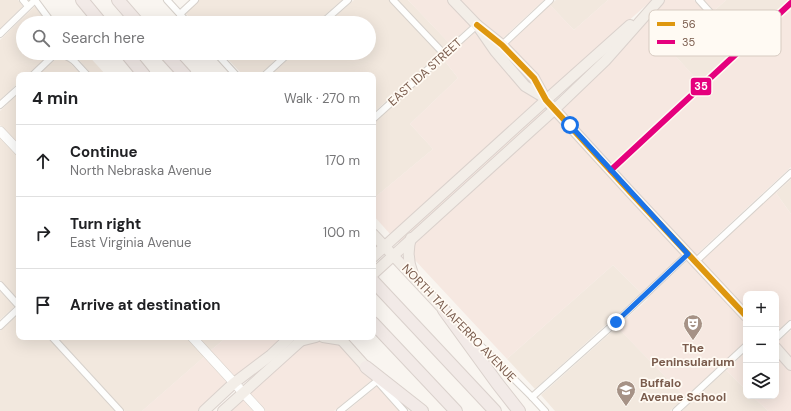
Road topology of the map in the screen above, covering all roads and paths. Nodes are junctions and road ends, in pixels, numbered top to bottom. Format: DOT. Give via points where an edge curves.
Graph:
graph roads {
  1 [pos="23,0"];
  2 [pos="35,0"];
  3 [pos="118,0"];
  4 [pos="167,0"];
  5 [pos="195,0"];
  6 [pos="348,0"];
  7 [pos="393,0"];
  8 [pos="453,0"];
  9 [pos="550,0"];
  10 [pos="659,0"];
  11 [pos="699,0"];
  12 [pos="82,1"];
  13 [pos="791,3"];
  14 [pos="28,6"];
  15 [pos="650,10"];
  16 [pos="708,10"];
  17 [pos="649,12"];
  18 [pos="781,12"];
  19 [pos="180,14"];
  20 [pos="18,16"];
  21 [pos="47,16"];
  22 [pos="95,16"];
  23 [pos="132,16"];
  24 [pos="330,16"];
  25 [pos="16,18"];
  26 [pos="477,25"];
  27 [pos="0,34"];
  28 [pos="502,45"];
  29 [pos="444,54"];
  30 [pos="733,56"];
  31 [pos="48,60"];
  32 [pos="73,60"];
  33 [pos="132,60"];
  34 [pos="171,60"];
  35 [pos="222,60"];
  36 [pos="281,60"];
  37 [pos="75,62"];
  38 [pos="35,72"];
  39 [pos="84,72"];
  40 [pos="142,72"];
  41 [pos="181,72"];
  42 [pos="233,72"];
  43 [pos="268,72"];
  44 [pos="16,91"];
  45 [pos="546,100"];
  46 [pos="0,105"];
  47 [pos="555,109"];
  48 [pos="376,116"];
  49 [pos="0,131"];
  50 [pos="16,148"];
  51 [pos="610,170"];
  52 [pos="791,173"];
  53 [pos="376,237"];
  54 [pos="411,238"];
  55 [pos="384,246"];
  56 [pos="376,255"];
  57 [pos="393,255"];
  58 [pos="691,258"];
  59 [pos="376,271"];
  60 [pos="413,276"];
  61 [pos="376,284"];
  62 [pos="0,285"];
  63 [pos="16,304"];
  64 [pos="16,310"];
  65 [pos="444,310"];
  66 [pos="743,313"];
  67 [pos="791,324"];
  68 [pos="376,325"];
  69 [pos="0,326"];
  70 [pos="779,335"];
  71 [pos="55,340"];
  72 [pos="195,340"];
  73 [pos="287,340"];
  74 [pos="301,340"];
  75 [pos="341,340"];
  76 [pos="743,349"];
  77 [pos="779,351"];
  78 [pos="791,365"];
  79 [pos="366,367"];
  80 [pos="377,381"];
  81 [pos="234,382"];
  82 [pos="243,393"];
  83 [pos="532,397"];
  84 [pos="120,411"];
  85 [pos="204,411"];
  86 [pos="222,411"];
  87 [pos="260,411"];
  88 [pos="340,411"];
  89 [pos="404,411"];
  90 [pos="422,411"];
  91 [pos="456,411"];
  92 [pos="495,411"];
  93 [pos="519,411"];
  94 [pos="545,411"];
  95 [pos="676,411"];
  1 -- 14 [label="street"];
  2 -- 14 [label="street"];
  2 -- 21 [label="street"];
  3 -- 23 [label="highway"];
  4 -- 19 [label="street"];
  5 -- 19 [label="street"];
  6 -- 24 [label="street"];
  7 -- 29 [label="street"];
  8 -- 26 [label="main road"];
  9 -- 28 [label="street"];
  10 -- 15 [label="main road"];
  10 -- 45 [label="main road"];
  11 -- 16 [label="street"];
  12 -- 22 [label="highway"];
  13 -- 18 [label="street"];
  14 -- 20 [label="street"];
  17 -- 47 [label="main road" via="606,61"];
  25 -- 27 [label="street"];
  26 -- 28 [label="main road"];
  26 -- 29 [label="street, EAST IDA STREET"];
  26 -- 45 [label="main road" via="525,86"];
  28 -- 45 [label="main road" via="534,78"];
  29 -- 48 [label="street, EAST IDA STREET"];
  30 -- 51 [label="street"];
  31 -- 38 [label="street"];
  32 -- 37 [label="street"];
  33 -- 40 [label="highway"];
  34 -- 41 [label="highway"];
  35 -- 42 [label="street"];
  36 -- 43 [label="street"];
  37 -- 39 [label="street"];
  44 -- 46 [label="street"];
  45 -- 47 [label="main road"];
  45 -- 55 [label="main road"];
  47 -- 51 [label="main road"];
  47 -- 54 [label="main road"];
  49 -- 50 [label="street"];
  51 -- 58 [label="main road"];
  52 -- 58 [label="street"];
  53 -- 55 [label="main road, NORTH TALIAFERRO AVENUE"];
  54 -- 57 [label="main road"];
  54 -- 60 [label="main road" via="408,256"];
  55 -- 56 [label="main road"];
  55 -- 57 [label="main road, NORTH TALIAFERRO AVENUE"];
  57 -- 59 [label="main road"];
  57 -- 60 [label="main road, NORTH TALIAFERRO AVENUE"];
  58 -- 66 [label="main road"];
  58 -- 83 [label="street"];
  60 -- 65 [label="main road, NORTH TALIAFERRO AVENUE"];
  61 -- 92 [label="highway"];
  62 -- 63 [label="street"];
  64 -- 69 [label="street"];
  65 -- 83 [label="street, NORTH TALIAFERRO AVENUE"];
  65 -- 93 [label="highway"];
  67 -- 70 [label="street"];
  68 -- 91 [label="highway"];
  71 -- 84 [label="street"];
  72 -- 81 [label="street"];
  73 -- 81 [label="main road"];
  74 -- 82 [label="main road"];
  75 -- 79 [label="main road"];
  76 -- 95 [label="street"];
  77 -- 78 [label="main road"];
  79 -- 80 [label="street"];
  79 -- 90 [label="highway"];
  80 -- 88 [label="street"];
  80 -- 89 [label="street"];
  81 -- 82 [label="street"];
  81 -- 85 [label="main road"];
  82 -- 86 [label="main road"];
  82 -- 87 [label="street"];
  83 -- 94 [label="street, NORTH TALIAFERRO AVENUE"];
}
